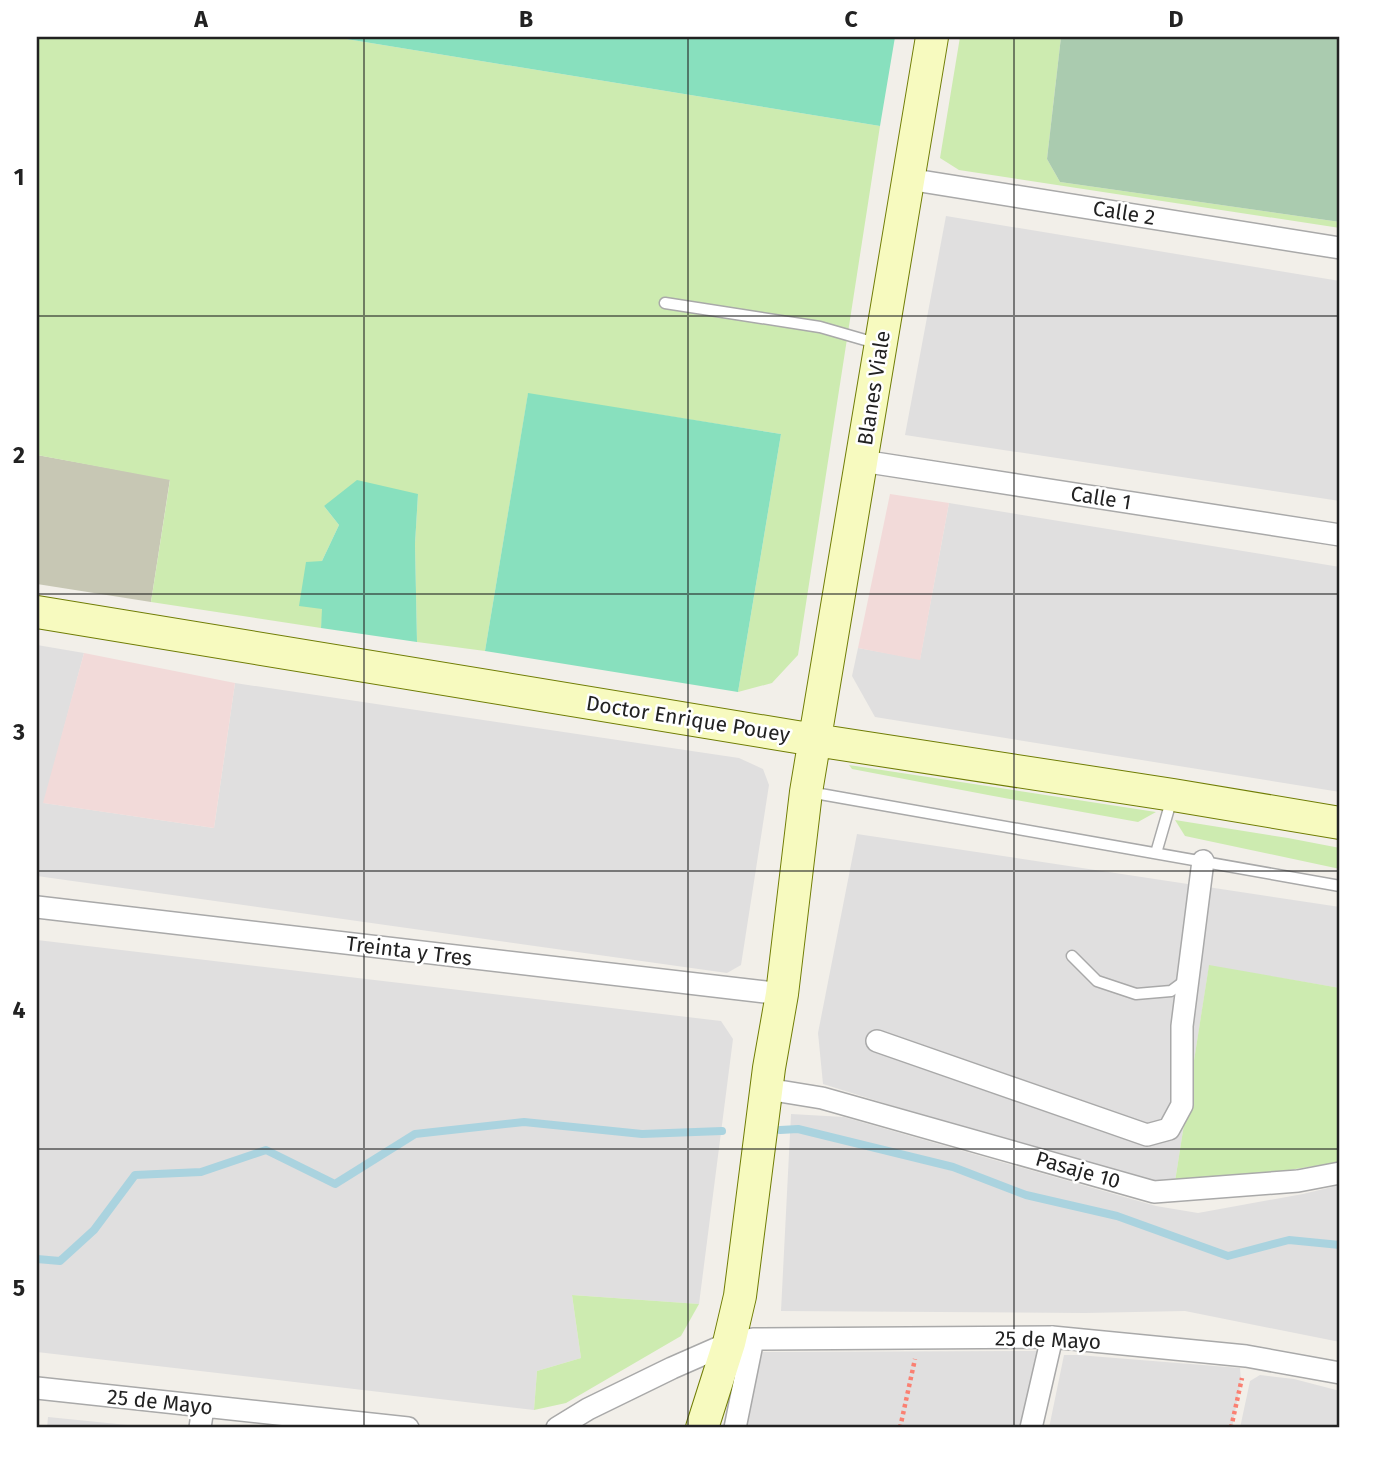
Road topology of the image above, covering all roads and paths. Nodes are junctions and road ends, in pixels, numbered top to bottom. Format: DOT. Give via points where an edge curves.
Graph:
graph roads {
  1 [pos="932,37"];
  2 [pos="908,179"];
  3 [pos="1340,248"];
  4 [pos="665,303"];
  5 [pos="882,344"];
  6 [pos="862,461"];
  7 [pos="1340,535"];
  8 [pos="37,612"];
  9 [pos="815,740"];
  10 [pos="806,792"];
  11 [pos="1173,795"];
  12 [pos="1340,823"];
  13 [pos="1156,853"];
  14 [pos="1203,861"];
  15 [pos="1340,886"];
  16 [pos="37,907"];
  17 [pos="1072,956"];
  18 [pos="1188,978"];
  19 [pos="782,994"];
  20 [pos="877,1041"];
  21 [pos="767,1089"];
  22 [pos="822,1097"];
  23 [pos="1340,1173"];
  24 [pos="1052,1337"];
  25 [pos="919,1338"];
  26 [pos="741,1341"];
  27 [pos="1246,1356"];
  28 [pos="1340,1373"];
  29 [pos="37,1388"];
  30 [pos="202,1418"];
  31 [pos="408,1428"];
  32 [pos="557,1428"];
  33 [pos="702,1428"];
  34 [pos="735,1428"];
  35 [pos="900,1428"];
  36 [pos="1031,1428"];
  37 [pos="1231,1428"];
  1 -- 2 [label="street, Blanes Viale"];
  2 -- 3 [label="street, Calle 2"];
  2 -- 5 [label="street, Blanes Viale"];
  4 -- 5 [label="lane" via="820,327"];
  5 -- 6 [label="street, Blanes Viale"];
  6 -- 7 [label="street, Calle 1"];
  6 -- 9 [label="street, Blanes Viale"];
  8 -- 9 [label="street, Doctor Enrique Pouey"];
  9 -- 10 [label="street, Blanes Viale"];
  9 -- 11 [label="street, Doctor Enrique Pouey"];
  10 -- 13 [label="lane"];
  10 -- 19 [label="street, Blanes Viale"];
  11 -- 12 [label="street, Doctor Enrique Pouey"];
  11 -- 13 [label="lane"];
  13 -- 14 [label="lane"];
  14 -- 15 [label="lane"];
  14 -- 18 [label="street"];
  16 -- 19 [label="street, Treinta y Tres"];
  17 -- 18 [label="lane" via="1097,981 1136,993 1171,991"];
  18 -- 20 [label="street" via="1182,1026 1182,1105 1169,1129 1147,1135"];
  19 -- 21 [label="street, Blanes Viale"];
  21 -- 22 [label="street, Pasaje 10"];
  21 -- 22 [label="street, Pasaje 10"];
  21 -- 26 [label="street, Blanes Viale" via="740,1296"];
  22 -- 23 [label="street, Pasaje 10" via="1154,1192 1298,1181"];
  24 -- 25 [label="street, 25 de Mayo"];
  24 -- 27 [label="street, 25 de Mayo"];
  24 -- 36 [label="street"];
  25 -- 26 [label="street, 25 de Mayo"];
  25 -- 35 [label="path"];
  26 -- 32 [label="street, 25 de Mayo" via="671,1368"];
  26 -- 33 [label="street, Blanes Viale"];
  26 -- 34 [label="street"];
  27 -- 28 [label="street, 25 de Mayo"];
  27 -- 37 [label="path"];
  29 -- 30 [label="street, 25 de Mayo"];
  30 -- 31 [label="street, 25 de Mayo"];
}
